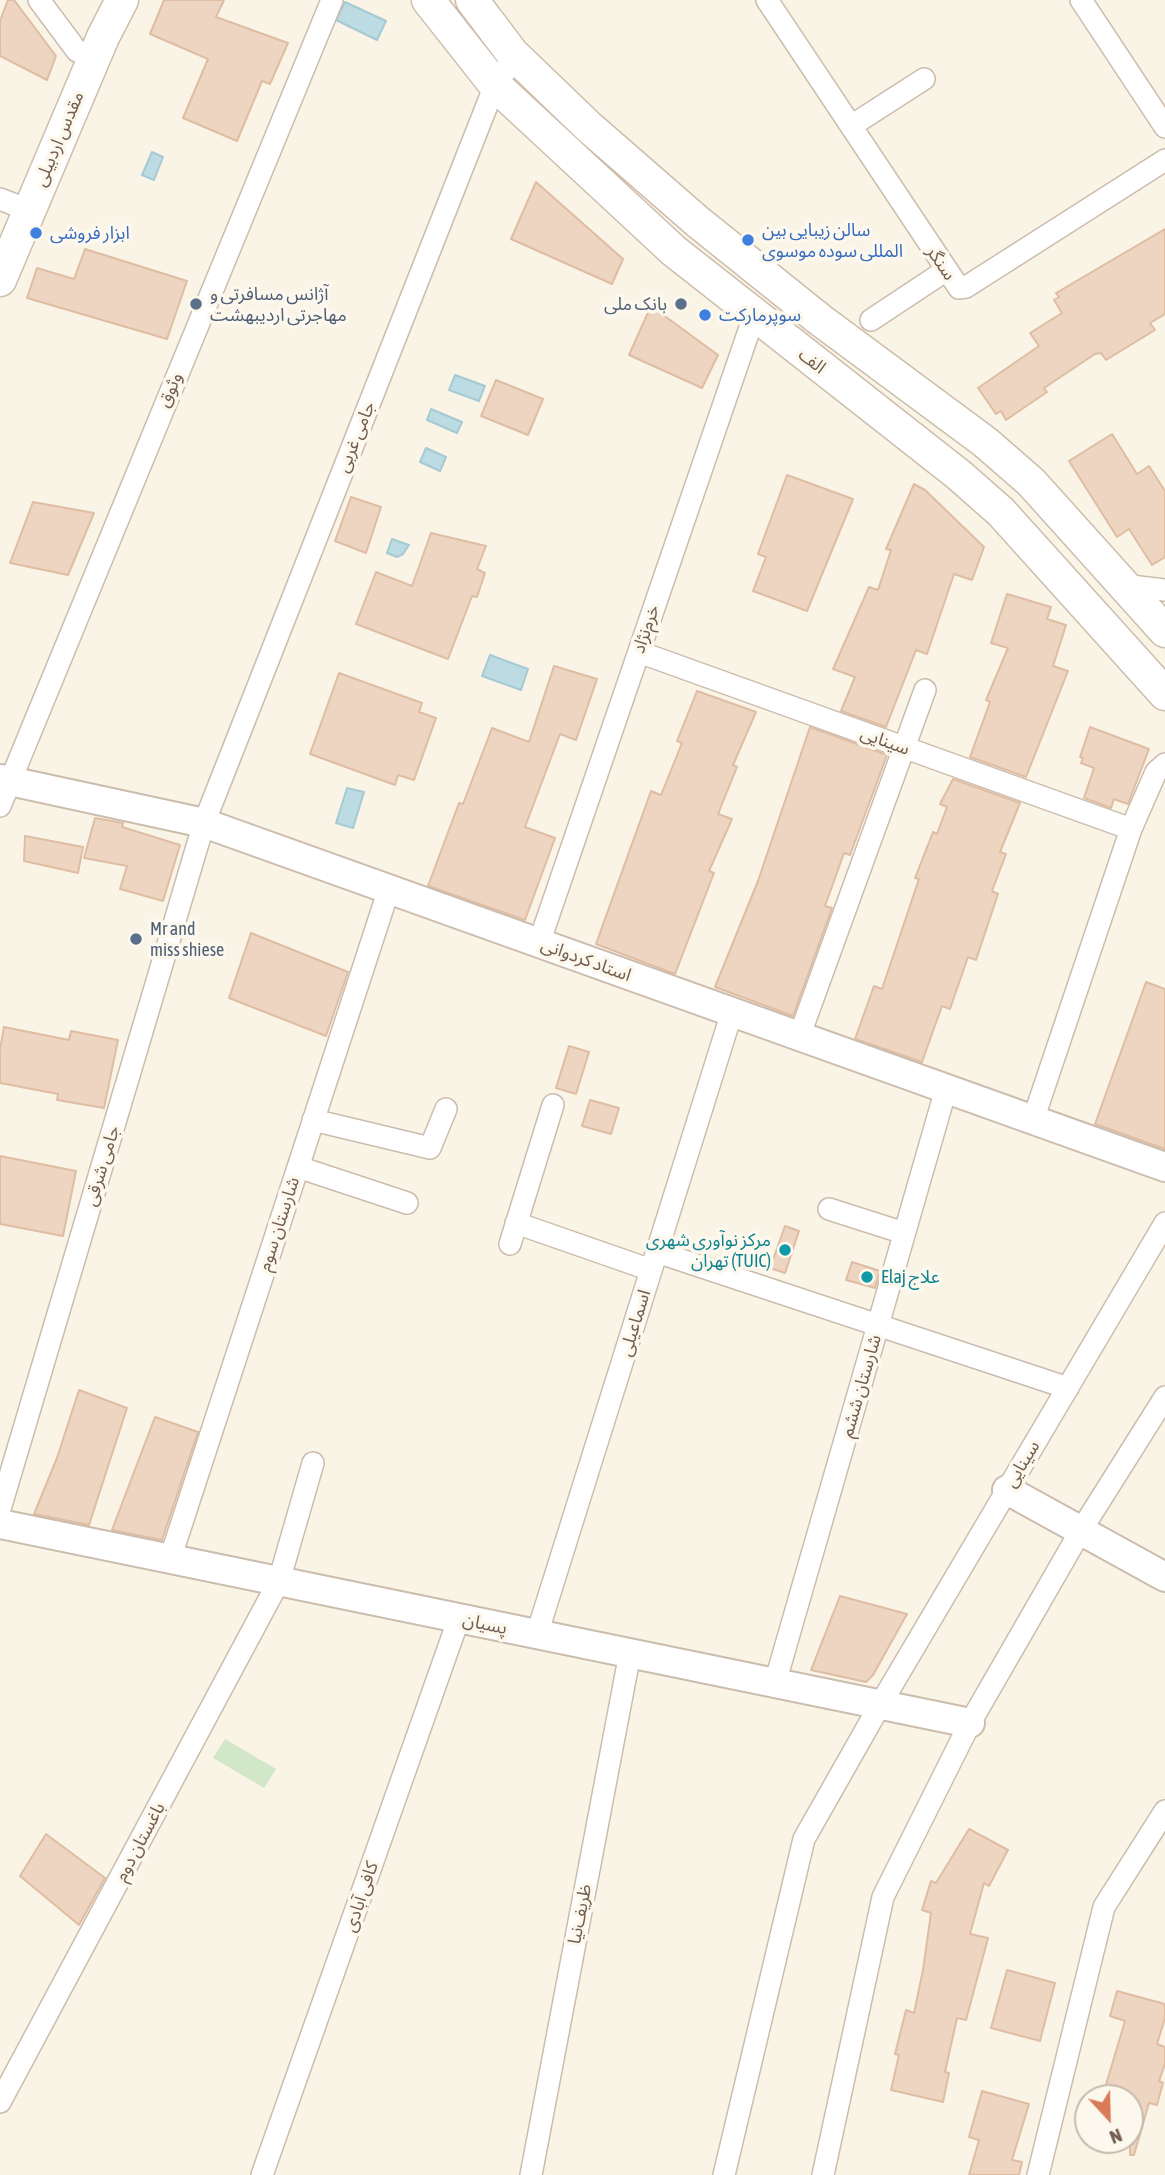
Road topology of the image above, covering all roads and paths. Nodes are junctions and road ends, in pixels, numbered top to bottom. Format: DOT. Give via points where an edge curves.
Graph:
graph roads {
  1 [pos="39,0"];
  2 [pos="102,0"];
  3 [pos="122,0"];
  4 [pos="332,0"];
  5 [pos="428,0"];
  6 [pos="472,0"];
  7 [pos="767,0"];
  8 [pos="1081,0"];
  9 [pos="77,51"];
  10 [pos="512,53"];
  11 [pos="924,79"];
  12 [pos="495,85"];
  13 [pos="851,126"];
  14 [pos="1165,127"];
  15 [pos="1165,160"];
  16 [pos="14,205"];
  17 [pos="0,235"];
  18 [pos="946,271"];
  19 [pos="0,281"];
  20 [pos="754,316"];
  21 [pos="871,320"];
  22 [pos="1124,585"];
  23 [pos="1165,590"];
  24 [pos="1165,631"];
  25 [pos="639,652"];
  26 [pos="925,690"];
  27 [pos="1165,694"];
  28 [pos="904,748"];
  29 [pos="1165,764"];
  30 [pos="3,789"];
  31 [pos="204,823"];
  32 [pos="1130,829"];
  33 [pos="388,889"];
  34 [pos="539,943"];
  35 [pos="732,1012"];
  36 [pos="799,1037"];
  37 [pos="946,1089"];
  38 [pos="553,1105"];
  39 [pos="446,1109"];
  40 [pos="313,1120"];
  41 [pos="1033,1120"];
  42 [pos="298,1167"];
  43 [pos="1165,1167"];
  44 [pos="407,1203"];
  45 [pos="829,1209"];
  46 [pos="516,1223"];
  47 [pos="1165,1223"];
  48 [pos="904,1233"];
  49 [pos="510,1244"];
  50 [pos="654,1261"];
  51 [pos="878,1325"];
  52 [pos="1068,1388"];
  53 [pos="1165,1397"];
  54 [pos="313,1463"];
  55 [pos="1007,1490"];
  56 [pos="0,1508"];
  57 [pos="0,1524"];
  58 [pos="1080,1532"];
  59 [pos="170,1559"];
  60 [pos="1165,1577"];
  61 [pos="279,1581"];
  62 [pos="459,1618"];
  63 [pos="537,1634"];
  64 [pos="630,1653"];
  65 [pos="775,1683"];
  66 [pos="880,1704"];
  67 [pos="970,1723"];
  68 [pos="1165,1811"];
  69 [pos="0,2102"];
  70 [pos="262,2175"];
  71 [pos="530,2175"];
  72 [pos="724,2175"];
  73 [pos="823,2175"];
  74 [pos="1038,2175"];
  1 -- 9 [label="street"];
  2 -- 9 [label="main road, مقدس اردبیلی"];
  3 -- 16 [label="main road, مقدس اردبیلی"];
  4 -- 30 [label="street, وثوق"];
  5 -- 12 [label="main road, الف"];
  6 -- 10 [label="main road"];
  7 -- 13 [label="street, سنگر"];
  8 -- 14 [label="street"];
  9 -- 16 [label="main road, مقدس اردبیلی"];
  10 -- 12 [label="street, جامی غربی"];
  10 -- 22 [label="main road" via="698,222 1031,482"];
  11 -- 13 [label="street"];
  12 -- 20 [label="main road, الف" via="674,251"];
  12 -- 31 [label="street, جامی غربی"];
  13 -- 18 [label="street, سنگر"];
  15 -- 18 [label="street, سنگر" via="966,287 959,288"];
  16 -- 17 [label="main road, مقدس اردبیلی"];
  16 -- 19 [label="main road, مقدس اردبیلی"];
  18 -- 21 [label="street"];
  20 -- 25 [label="street, خرم‌نژاد"];
  20 -- 27 [label="main road, الف" via="1001,512"];
  22 -- 23 [label="street"];
  22 -- 24 [label="main road"];
  25 -- 28 [label="street, سینایی"];
  25 -- 34 [label="street, خرم‌نژاد"];
  26 -- 28 [label="street"];
  28 -- 32 [label="street, سینایی"];
  28 -- 36 [label="street"];
  29 -- 32 [label="street" via="1156,772"];
  30 -- 31 [label="street, استاد کردوانی"];
  31 -- 33 [label="street, استاد کردوانی"];
  31 -- 56 [label="street, جامی شرقی"];
  32 -- 41 [label="street"];
  33 -- 34 [label="street, استاد کردوانی"];
  33 -- 40 [label="street, شارستان سوم"];
  34 -- 35 [label="street, استاد کردوانی"];
  35 -- 36 [label="street, استاد کردوانی"];
  35 -- 50 [label="street, اسماعیلی"];
  36 -- 37 [label="street, استاد کردوانی"];
  37 -- 41 [label="street, استاد کردوانی"];
  37 -- 48 [label="street, شارستان ششم"];
  38 -- 46 [label="street"];
  39 -- 40 [label="street" via="430,1148"];
  40 -- 42 [label="street, شارستان سوم"];
  41 -- 43 [label="street, استاد کردوانی"];
  42 -- 44 [label="street"];
  42 -- 59 [label="street, شارستان سوم"];
  45 -- 48 [label="street"];
  46 -- 49 [label="street"];
  46 -- 50 [label="street"];
  47 -- 52 [label="street, سینایی"];
  48 -- 51 [label="street, شارستان ششم"];
  50 -- 51 [label="street"];
  50 -- 63 [label="street, اسماعیلی"];
  51 -- 52 [label="street"];
  51 -- 65 [label="street, شارستان ششم"];
  52 -- 55 [label="street, سینایی"];
  53 -- 58 [label="street"];
  54 -- 61 [label="street, باغستان دوم"];
  55 -- 58 [label="street"];
  55 -- 66 [label="street, سینایی"];
  57 -- 59 [label="street, پسیان"];
  58 -- 60 [label="street"];
  58 -- 67 [label="street"];
  59 -- 61 [label="street, پسیان"];
  61 -- 62 [label="street, پسیان"];
  61 -- 69 [label="street, باغستان دوم"];
  62 -- 63 [label="street, پسیان"];
  62 -- 70 [label="street, کافی آبادی"];
  63 -- 64 [label="street, پسیان"];
  64 -- 65 [label="street, پسیان"];
  64 -- 71 [label="street, ظریف‌نیا"];
  65 -- 66 [label="street, پسیان"];
  66 -- 67 [label="street, پسیان"];
  66 -- 72 [label="street, سینایی" via="804,1839"];
  67 -- 73 [label="street" via="883,1897"];
  68 -- 74 [label="street" via="1104,1907"];
}
